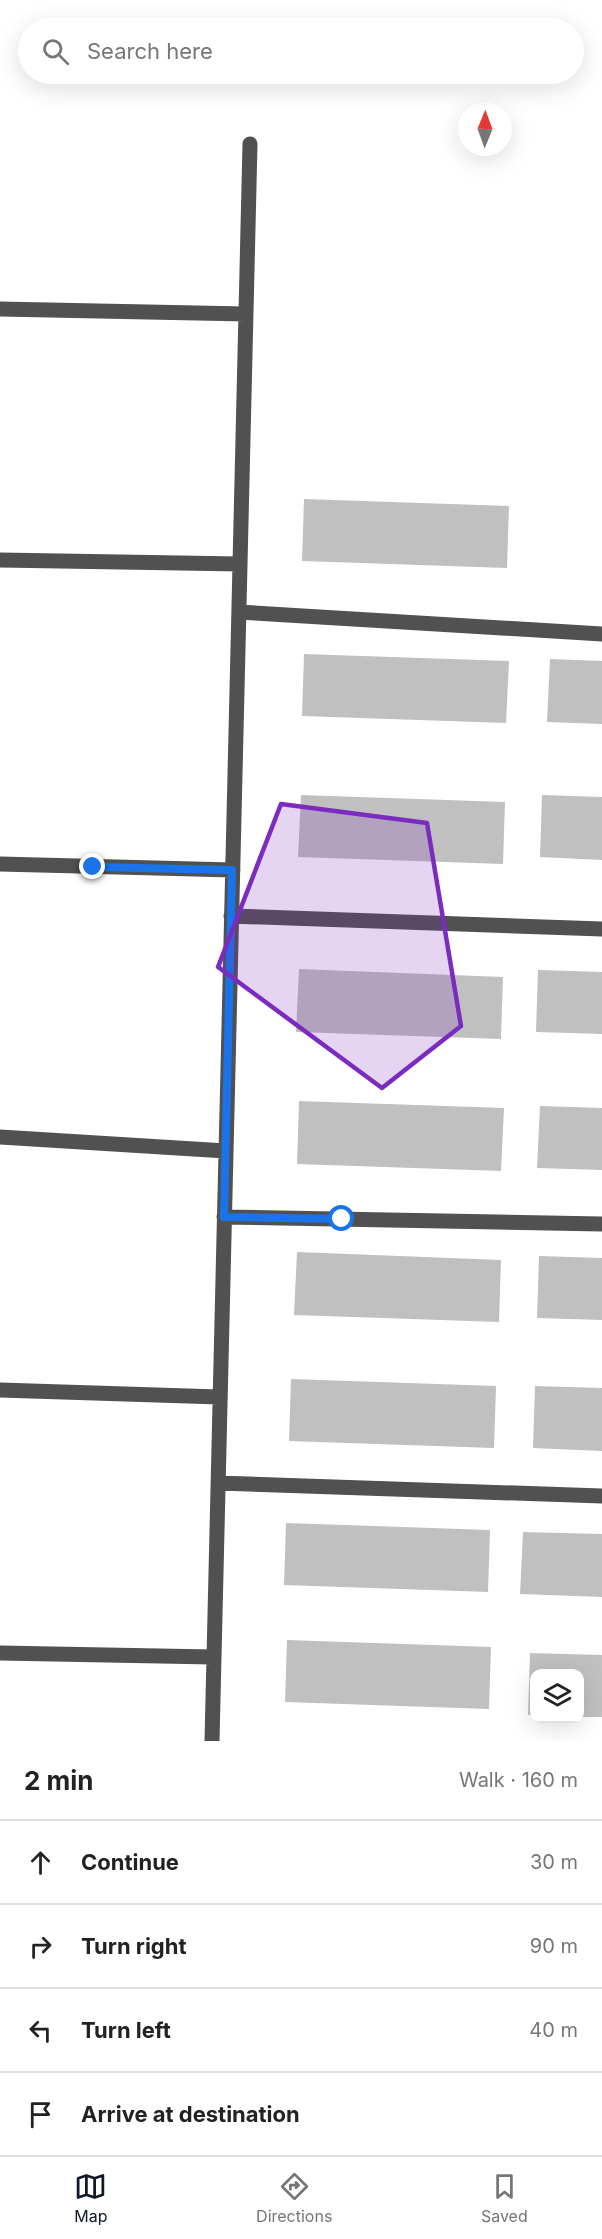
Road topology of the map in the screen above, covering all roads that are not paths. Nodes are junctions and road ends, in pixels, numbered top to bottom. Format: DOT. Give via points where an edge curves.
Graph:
graph roads {
  1 [pos="250,144"];
  2 [pos="0,309"];
  3 [pos="246,314"];
  4 [pos="0,560"];
  5 [pos="240,564"];
  6 [pos="239,612"];
  7 [pos="602,634"];
  8 [pos="0,864"];
  9 [pos="232,870"];
  10 [pos="231,916"];
  11 [pos="602,929"];
  12 [pos="0,1137"];
  13 [pos="226,1151"];
  14 [pos="224,1217"];
  15 [pos="602,1224"];
  16 [pos="0,1390"];
  17 [pos="219,1396"];
  18 [pos="218,1483"];
  19 [pos="602,1496"];
  20 [pos="0,1653"];
  21 [pos="213,1657"];
  22 [pos="212,1741"];
  1 -- 3 [label="street"];
  2 -- 3 [label="street"];
  3 -- 5 [label="street"];
  4 -- 5 [label="street"];
  5 -- 6 [label="street"];
  6 -- 7 [label="street"];
  6 -- 9 [label="street"];
  8 -- 9 [label="street"];
  9 -- 10 [label="street"];
  10 -- 11 [label="street"];
  10 -- 13 [label="street"];
  12 -- 13 [label="street"];
  13 -- 14 [label="street"];
  14 -- 15 [label="street"];
  14 -- 17 [label="street"];
  16 -- 17 [label="street"];
  17 -- 18 [label="street"];
  18 -- 19 [label="street"];
  18 -- 21 [label="street"];
  20 -- 21 [label="street"];
  21 -- 22 [label="street"];
}
